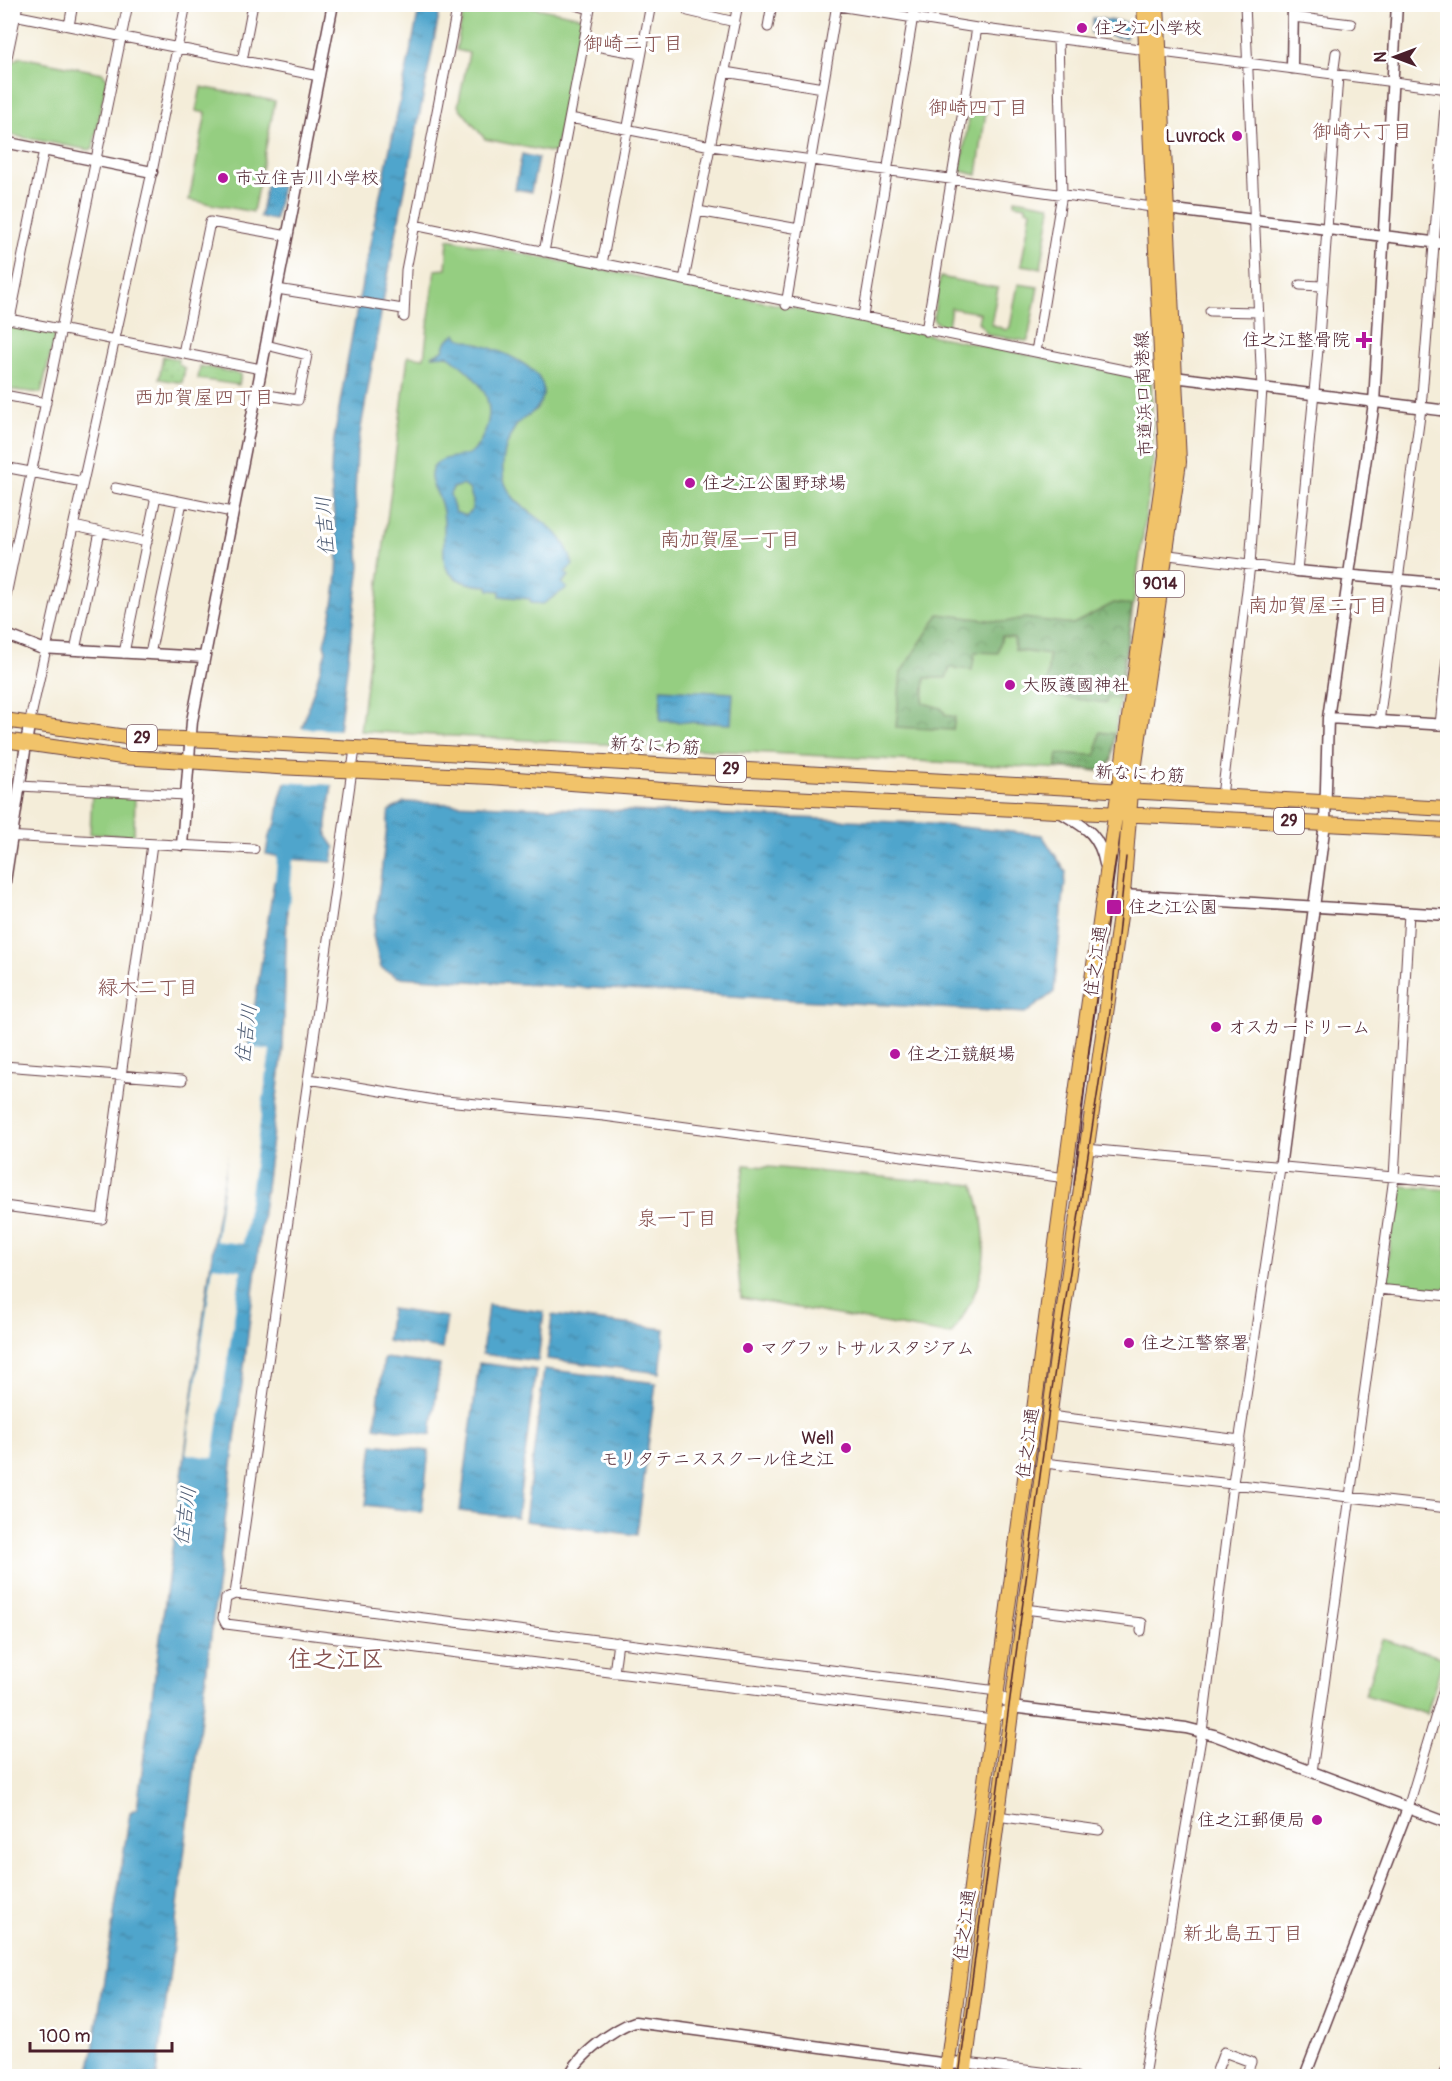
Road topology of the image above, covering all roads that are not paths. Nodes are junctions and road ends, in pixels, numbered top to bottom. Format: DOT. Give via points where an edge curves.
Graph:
graph roads {
  1 [pos="18,4"];
  2 [pos="73,4"];
  3 [pos="128,4"];
  4 [pos="186,4"];
  5 [pos="253,4"];
  6 [pos="333,4"];
  7 [pos="458,4"];
  8 [pos="571,4"];
  9 [pos="651,4"];
  10 [pos="689,4"];
  11 [pos="738,4"];
  12 [pos="772,4"];
  13 [pos="826,4"];
  14 [pos="915,4"];
  15 [pos="1144,4"];
  16 [pos="1157,4"];
  17 [pos="1245,4"];
  18 [pos="1293,4"];
  19 [pos="1397,4"];
  20 [pos="836,5"];
  21 [pos="591,7"];
  22 [pos="4,13"];
  23 [pos="15,15"];
  24 [pos="1293,16"];
  25 [pos="913,18"];
  26 [pos="735,22"];
  27 [pos="1352,24"];
  28 [pos="69,26"];
  29 [pos="768,27"];
  30 [pos="977,28"];
  31 [pos="122,37"];
  32 [pos="1058,38"];
  33 [pos="584,44"];
  34 [pos="178,47"];
  35 [pos="1153,51"];
  36 [pos="1336,53"];
  37 [pos="641,54"];
  38 [pos="242,61"];
  39 [pos="1248,63"];
  40 [pos="1292,68"];
  41 [pos="1448,69"];
  42 [pos="4,72"];
  43 [pos="726,72"];
  44 [pos="1335,75"];
  45 [pos="319,76"];
  46 [pos="1392,82"];
  47 [pos="823,88"];
  48 [pos="1447,89"];
  49 [pos="570,118"];
  50 [pos="626,130"];
  51 [pos="4,142"];
  52 [pos="711,146"];
  53 [pos="44,150"];
  54 [pos="95,160"];
  55 [pos="811,160"];
  56 [pos="888,170"];
  57 [pos="152,172"];
  58 [pos="952,178"];
  59 [pos="1062,194"];
  60 [pos="1160,208"];
  61 [pos="698,211"];
  62 [pos="1255,219"];
  63 [pos="414,225"];
  64 [pos="1325,228"];
  65 [pos="799,229"];
  66 [pos="1384,235"];
  67 [pos="288,236"];
  68 [pos="1434,242"];
  69 [pos="1448,244"];
  70 [pos="544,252"];
  71 [pos="602,264"];
  72 [pos="684,280"];
  73 [pos="1300,285"];
  74 [pos="1322,286"];
  75 [pos="277,289"];
  76 [pos="786,304"];
  77 [pos="1210,311"];
  78 [pos="1258,312"];
  79 [pos="863,316"];
  80 [pos="7,318"];
  81 [pos="61,329"];
  82 [pos="926,331"];
  83 [pos="114,339"];
  84 [pos="266,345"];
  85 [pos="1036,352"];
  86 [pos="183,353"];
  87 [pos="261,369"];
  88 [pos="1169,378"];
  89 [pos="1262,389"];
  90 [pos="256,393"];
  91 [pos="4,395"];
  92 [pos="1313,395"];
  93 [pos="46,403"];
  94 [pos="1374,403"];
  95 [pos="1422,408"];
  96 [pos="1448,411"];
  97 [pos="4,466"];
  98 [pos="31,472"];
  99 [pos="83,482"];
  100 [pos="115,488"];
  101 [pos="156,496"];
  102 [pos="182,502"];
  103 [pos="232,513"];
  104 [pos="74,526"];
  105 [pos="100,532"];
  106 [pos="147,542"];
  107 [pos="1158,553"];
  108 [pos="1250,565"];
  109 [pos="1297,571"];
  110 [pos="1347,577"];
  111 [pos="1398,580"];
  112 [pos="1448,584"];
  113 [pos="4,605"];
  114 [pos="4,634"];
  115 [pos="47,649"];
  116 [pos="1448,649"];
  117 [pos="75,650"];
  118 [pos="124,653"];
  119 [pos="150,654"];
  120 [pos="204,657"];
  121 [pos="1328,718"];
  122 [pos="4,720"];
  123 [pos="1379,722"];
  124 [pos="29,725"];
  125 [pos="1444,725"];
  126 [pos="4,740"];
  127 [pos="189,740"];
  128 [pos="26,743"];
  129 [pos="349,749"];
  130 [pos="188,760"];
  131 [pos="347,770"];
  132 [pos="20,786"];
  133 [pos="1125,791"];
  134 [pos="185,795"];
  135 [pos="1222,796"];
  136 [pos="1326,801"];
  137 [pos="1448,810"];
  138 [pos="1060,812"];
  139 [pos="1130,814"];
  140 [pos="1115,815"];
  141 [pos="1325,822"];
  142 [pos="1448,830"];
  143 [pos="8,836"];
  144 [pos="152,844"];
  145 [pos="182,845"];
  146 [pos="254,849"];
  147 [pos="1107,873"];
  148 [pos="4,888"];
  149 [pos="1124,896"];
  150 [pos="1312,907"];
  151 [pos="1409,913"];
  152 [pos="1448,915"];
  153 [pos="4,1066"];
  154 [pos="122,1076"];
  155 [pos="309,1079"];
  156 [pos="182,1080"];
  157 [pos="1086,1149"];
  158 [pos="1280,1168"];
  159 [pos="1394,1177"];
  160 [pos="1066,1178"];
  161 [pos="1448,1182"];
  162 [pos="4,1206"];
  163 [pos="1378,1289"];
  164 [pos="1448,1296"];
  165 [pos="1050,1416"];
  166 [pos="1240,1440"];
  167 [pos="1044,1463"];
  168 [pos="1233,1483"];
  169 [pos="1351,1498"];
  170 [pos="1448,1508"];
  171 [pos="235,1594"];
  172 [pos="1024,1609"];
  173 [pos="1141,1631"];
  174 [pos="618,1642"];
  175 [pos="614,1673"];
  176 [pos="1448,1675"];
  177 [pos="997,1691"];
  178 [pos="1011,1707"];
  179 [pos="993,1720"];
  180 [pos="1202,1732"];
  181 [pos="1312,1773"];
  182 [pos="1408,1808"];
  183 [pos="997,1816"];
  184 [pos="1448,1823"];
  185 [pos="1099,1830"];
  186 [pos="1448,2067"];
  187 [pos="947,2070"];
  188 [pos="965,2070"];
  189 [pos="570,2076"];
  190 [pos="1075,2076"];
  191 [pos="1144,2076"];
  192 [pos="1215,2076"];
  193 [pos="1245,2076"];
  194 [pos="1305,2076"];
  195 [pos="1444,2076"];
  1 -- 23 [label="street"];
  2 -- 28 [label="street"];
  3 -- 31 [label="street"];
  4 -- 34 [label="street"];
  5 -- 38 [label="street"];
  6 -- 45 [label="street"];
  7 -- 63 [label="street"];
  8 -- 21 [label="street"];
  9 -- 37 [label="street"];
  10 -- 26 [label="street" via="688,11"];
  11 -- 26 [label="street"];
  12 -- 29 [label="street"];
  13 -- 20 [label="street"];
  14 -- 25 [label="street"];
  15 -- 35 [label="main road, 市道浜口南港線 / 9014"];
  16 -- 35 [label="main road, 市道浜口南港線 / 9014"];
  17 -- 39 [label="street"];
  18 -- 24 [label="street"];
  19 -- 46 [label="street"];
  20 -- 25 [label="street"];
  20 -- 47 [label="street"];
  21 -- 33 [label="street"];
  22 -- 23 [label="street"];
  23 -- 28 [label="street"];
  23 -- 42 [label="street"];
  24 -- 27 [label="street"];
  24 -- 40 [label="street"];
  25 -- 30 [label="street"];
  25 -- 56 [label="street"];
  26 -- 43 [label="street"];
  28 -- 31 [label="street"];
  30 -- 32 [label="street"];
  30 -- 58 [label="street"];
  31 -- 34 [label="street"];
  31 -- 54 [label="street"];
  32 -- 35 [label="street"];
  32 -- 59 [label="street"];
  33 -- 37 [label="street"];
  33 -- 49 [label="street"];
  34 -- 38 [label="street"];
  34 -- 57 [label="street"];
  35 -- 39 [label="street"];
  35 -- 60 [label="main road, 市道浜口南港線 / 9014"];
  36 -- 44 [label="street"];
  37 -- 50 [label="street"];
  38 -- 45 [label="street"];
  39 -- 40 [label="street"];
  39 -- 62 [label="street"];
  40 -- 44 [label="street"];
  41 -- 48 [label="street"];
  43 -- 47 [label="street"];
  43 -- 52 [label="street"];
  44 -- 46 [label="street"];
  44 -- 64 [label="street"];
  45 -- 67 [label="street"];
  46 -- 48 [label="street"];
  46 -- 66 [label="street"];
  47 -- 55 [label="street"];
  48 -- 68 [label="street"];
  49 -- 50 [label="street"];
  49 -- 70 [label="street"];
  50 -- 52 [label="street"];
  50 -- 71 [label="street"];
  51 -- 53 [label="street"];
  52 -- 55 [label="street"];
  52 -- 61 [label="street"];
  53 -- 54 [label="street"];
  53 -- 80 [label="street"];
  54 -- 57 [label="street"];
  54 -- 81 [label="street"];
  55 -- 56 [label="street"];
  55 -- 65 [label="street"];
  56 -- 58 [label="street"];
  56 -- 79 [label="street"];
  57 -- 83 [label="street"];
  58 -- 59 [label="street"];
  58 -- 82 [label="street"];
  59 -- 60 [label="street"];
  59 -- 85 [label="street"];
  60 -- 62 [label="street"];
  60 -- 88 [label="main road, 市道浜口南港線 / 9014"];
  61 -- 65 [label="street"];
  61 -- 72 [label="street"];
  62 -- 64 [label="street"];
  62 -- 78 [label="street"];
  63 -- 70 [label="street"];
  63 -- 75 [label="street" via="402,311"];
  64 -- 66 [label="street"];
  64 -- 74 [label="street"];
  65 -- 76 [label="street"];
  66 -- 68 [label="street"];
  66 -- 94 [label="street"];
  67 -- 75 [label="street"];
  67 -- 86 [label="street" via="210,222"];
  68 -- 69 [label="street"];
  68 -- 95 [label="street"];
  70 -- 71 [label="street"];
  71 -- 72 [label="street"];
  72 -- 76 [label="street"];
  73 -- 74 [label="street"];
  74 -- 92 [label="street"];
  75 -- 84 [label="street"];
  76 -- 79 [label="street"];
  77 -- 78 [label="street"];
  78 -- 89 [label="street"];
  79 -- 82 [label="street"];
  80 -- 81 [label="street"];
  81 -- 83 [label="street"];
  81 -- 93 [label="street"];
  82 -- 85 [label="street"];
  83 -- 86 [label="street"];
  83 -- 99 [label="street"];
  84 -- 87 [label="street"];
  84 -- 90 [label="street" via="307,356 298,400"];
  85 -- 88 [label="street"];
  86 -- 87 [label="street"];
  87 -- 90 [label="street"];
  88 -- 89 [label="street"];
  88 -- 107 [label="main road, 市道浜口南港線 / 9014"];
  89 -- 92 [label="street"];
  89 -- 108 [label="street"];
  90 -- 103 [label="street"];
  91 -- 93 [label="street"];
  92 -- 94 [label="street"];
  92 -- 109 [label="street"];
  93 -- 98 [label="street"];
  94 -- 95 [label="street"];
  94 -- 110 [label="street"];
  95 -- 96 [label="street"];
  95 -- 111 [label="street"];
  97 -- 98 [label="street"];
  98 -- 99 [label="street"];
  98 -- 113 [label="street"];
  99 -- 104 [label="street"];
  100 -- 101 [label="street"];
  101 -- 102 [label="street"];
  101 -- 106 [label="street"];
  102 -- 103 [label="street"];
  102 -- 119 [label="street"];
  103 -- 120 [label="street"];
  104 -- 105 [label="street"];
  104 -- 115 [label="street"];
  105 -- 106 [label="street"];
  105 -- 117 [label="street"];
  106 -- 118 [label="street"];
  107 -- 108 [label="street"];
  107 -- 133 [label="main road, 市道浜口南港線 / 9014"];
  108 -- 109 [label="street"];
  108 -- 135 [label="street"];
  109 -- 110 [label="street"];
  110 -- 111 [label="street"];
  110 -- 121 [label="street"];
  111 -- 112 [label="street"];
  111 -- 123 [label="street"];
  114 -- 115 [label="street"];
  115 -- 117 [label="street"];
  115 -- 124 [label="street"];
  116 -- 125 [label="street"];
  117 -- 118 [label="street"];
  118 -- 119 [label="street"];
  119 -- 120 [label="street"];
  120 -- 127 [label="street"];
  121 -- 123 [label="street"];
  121 -- 136 [label="street"];
  122 -- 124 [label="main road, 新なにわ筋 / 29"];
  123 -- 125 [label="street"];
  124 -- 127 [label="main road, 新なにわ筋 / 29"];
  124 -- 128 [label="street"];
  126 -- 128 [label="main road, 29"];
  127 -- 129 [label="main road, 新なにわ筋 / 29"];
  127 -- 130 [label="street"];
  128 -- 130 [label="main road, 29" via="122,757"];
  128 -- 132 [label="street"];
  129 -- 131 [label="street"];
  129 -- 133 [label="main road, 新なにわ筋 / 29"];
  130 -- 131 [label="main road, 29"];
  130 -- 134 [label="street"];
  131 -- 138 [label="main road, 29"];
  131 -- 155 [label="street"];
  132 -- 134 [label="street"];
  132 -- 143 [label="street"];
  133 -- 135 [label="main road, 新なにわ筋 / 29"];
  133 -- 139 [label="main road, 市道浜口南港線 / 9014"];
  133 -- 140 [label="main road, 市道浜口南港線 / 9014"];
  134 -- 145 [label="street"];
  135 -- 136 [label="main road, 新なにわ筋 / 29"];
  136 -- 137 [label="main road, 新なにわ筋 / 29"];
  136 -- 141 [label="street"];
  138 -- 140 [label="main road, 29"];
  138 -- 147 [label="street" via="1090,830 1103,850"];
  139 -- 140 [label="main road, 29"];
  139 -- 141 [label="main road, 29"];
  139 -- 149 [label="main road, 住之江通"];
  140 -- 147 [label="main road, 住之江通"];
  141 -- 142 [label="main road, 29"];
  141 -- 150 [label="street"];
  143 -- 144 [label="street"];
  143 -- 148 [label="street"];
  144 -- 145 [label="street"];
  144 -- 154 [label="street"];
  145 -- 146 [label="street"];
  147 -- 160 [label="main road, 住之江通"];
  149 -- 150 [label="street"];
  149 -- 157 [label="main road, 住之江通"];
  150 -- 151 [label="street"];
  150 -- 158 [label="street"];
  151 -- 152 [label="street"];
  151 -- 159 [label="street"];
  153 -- 154 [label="street"];
  154 -- 156 [label="street"];
  154 -- 162 [label="street" via="102,1220"];
  155 -- 160 [label="street" via="435,1100 615,1118"];
  155 -- 171 [label="street"];
  157 -- 158 [label="street"];
  157 -- 165 [label="main road, 住之江通"];
  158 -- 159 [label="street"];
  158 -- 166 [label="street"];
  159 -- 161 [label="street"];
  159 -- 163 [label="street"];
  160 -- 177 [label="main road, 住之江通"];
  163 -- 164 [label="street"];
  163 -- 169 [label="street"];
  165 -- 166 [label="street"];
  165 -- 167 [label="main road, 住之江通"];
  166 -- 168 [label="street"];
  167 -- 168 [label="street"];
  167 -- 172 [label="main road, 住之江通"];
  168 -- 169 [label="street"];
  168 -- 180 [label="street"];
  169 -- 170 [label="street"];
  169 -- 181 [label="street"];
  171 -- 174 [label="street"];
  171 -- 175 [label="street" via="226,1598 226,1624"];
  172 -- 173 [label="street" via="1142,1623"];
  172 -- 178 [label="main road, 住之江通"];
  174 -- 175 [label="street"];
  174 -- 177 [label="street"];
  175 -- 179 [label="street"];
  176 -- 182 [label="street"];
  177 -- 178 [label="street"];
  177 -- 179 [label="main road, 住之江通"];
  178 -- 179 [label="street"];
  178 -- 180 [label="street"];
  178 -- 183 [label="main road, 住之江通"];
  179 -- 187 [label="main road, 住之江通"];
  180 -- 181 [label="street"];
  180 -- 191 [label="street"];
  181 -- 182 [label="street"];
  182 -- 184 [label="street"];
  182 -- 194 [label="street"];
  183 -- 185 [label="street"];
  183 -- 188 [label="main road, 住之江通"];
  186 -- 195 [label="street"];
  187 -- 188 [label="street"];
  187 -- 189 [label="street" via="635,2022 621,2026 573,2066"];
  188 -- 190 [label="street"];
  192 -- 193 [label="street" via="1224,2052 1251,2062"];
}
